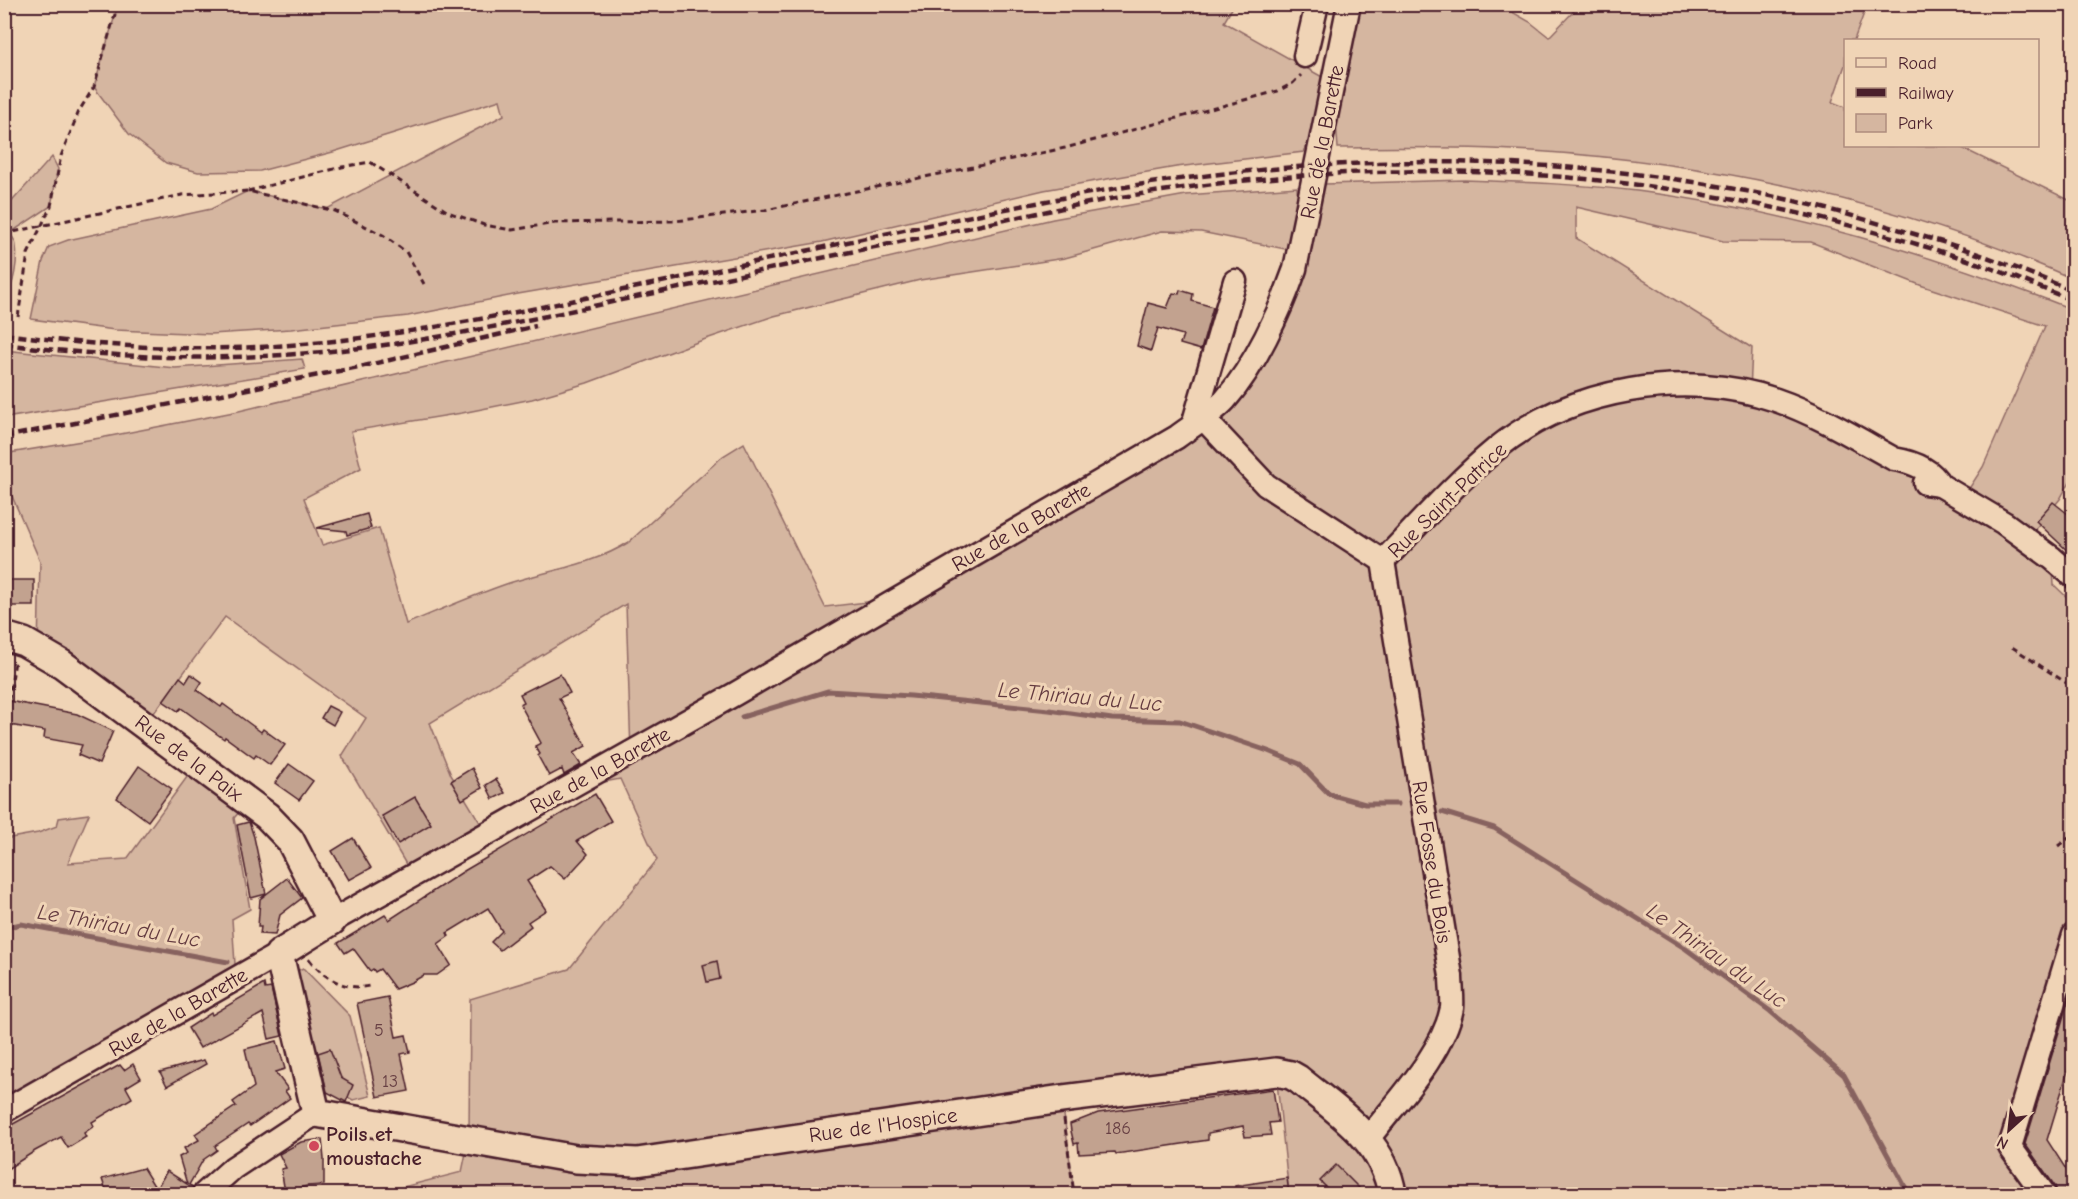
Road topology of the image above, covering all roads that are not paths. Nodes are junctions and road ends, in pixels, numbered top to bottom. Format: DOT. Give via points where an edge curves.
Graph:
graph roads {
  1 [pos="1317,4"];
  2 [pos="1349,4"];
  3 [pos="1305,56"];
  4 [pos="1235,281"];
  5 [pos="1199,422"];
  6 [pos="1383,561"];
  7 [pos="2073,577"];
  8 [pos="11,638"];
  9 [pos="332,921"];
  10 [pos="2073,935"];
  11 [pos="288,949"];
  12 [pos="4,1111"];
  13 [pos="316,1113"];
  14 [pos="1368,1139"];
  15 [pos="204,1194"];
  16 [pos="1392,1194"];
  17 [pos="2044,1194"];
  1 -- 3 [label="street"];
  2 -- 5 [label="street, Rue de la Barette" via="1300,252 1289,288 1243,374 1225,400"];
  4 -- 5 [label="street"];
  5 -- 6 [label="street, Rue Saint-Patrice" via="1266,486"];
  5 -- 9 [label="street, Rue de la Barette" via="735,694"];
  6 -- 7 [label="street, Rue Saint-Patrice" via="1448,493 1497,448 1527,428 1609,393 1688,385 1749,392 1800,409 1894,459 1905,473 1940,485 2004,523"];
  6 -- 14 [label="street, Rue Fosse du Bois" via="1451,976 1452,1006 1445,1033 1433,1054"];
  8 -- 9 [label="main road, Rue de la Paix" via="62,664 267,816 290,840"];
  9 -- 11 [label="main road, Rue de la Barette"];
  10 -- 17 [label="street" via="2010,1147"];
  11 -- 12 [label="street, Rue de la Barette"];
  11 -- 13 [label="main road"];
  13 -- 14 [label="main road, Rue de l'Hospice" via="576,1159 637,1162 1062,1098 1276,1072 1298,1079"];
  13 -- 15 [label="street" via="232,1168"];
  14 -- 16 [label="main road, Rue de l'Hospice" via="1385,1170"];
}
